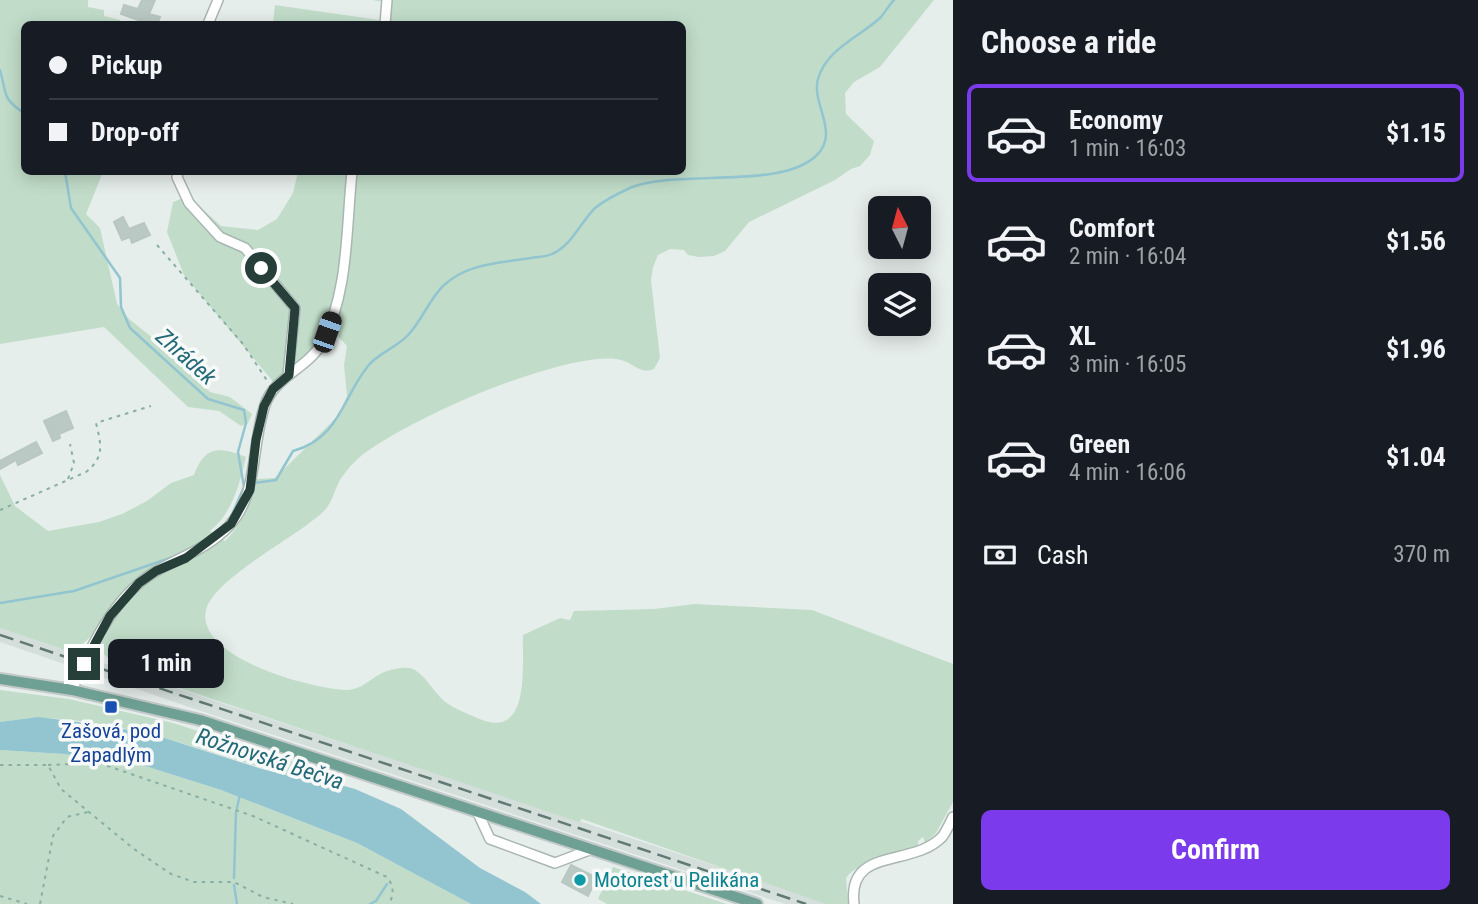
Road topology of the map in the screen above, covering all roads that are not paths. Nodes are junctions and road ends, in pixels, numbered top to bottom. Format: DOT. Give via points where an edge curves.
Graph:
graph roads {
  1 [pos="218,0"];
  2 [pos="387,0"];
  3 [pos="209,21"];
  4 [pos="385,21"];
  5 [pos="177,175"];
  6 [pos="352,175"];
  7 [pos="289,375"];
  8 [pos="0,679"];
  9 [pos="72,690"];
  10 [pos="477,811"];
  11 [pos="953,817"];
  12 [pos="592,849"];
  13 [pos="757,904"];
  14 [pos="854,904"];
  1 -- 3 [label="street"];
  2 -- 4 [label="street"];
  5 -- 7 [label="street" via="189,203 220,237 246,248 295,308"];
  6 -- 7 [label="street" via="341,290 320,346"];
  7 -- 9 [label="street" via="273,389 264,406 250,490 231,524 209,543 139,583 110,616"];
  8 -- 9 [label="main road"];
  9 -- 10 [label="main road" via="200,720"];
  10 -- 12 [label="main road"];
  10 -- 12 [label="street" via="490,839 555,863"];
  11 -- 14 [label="street" via="942,837 927,846 865,867 856,877"];
  12 -- 13 [label="main road"];
}
